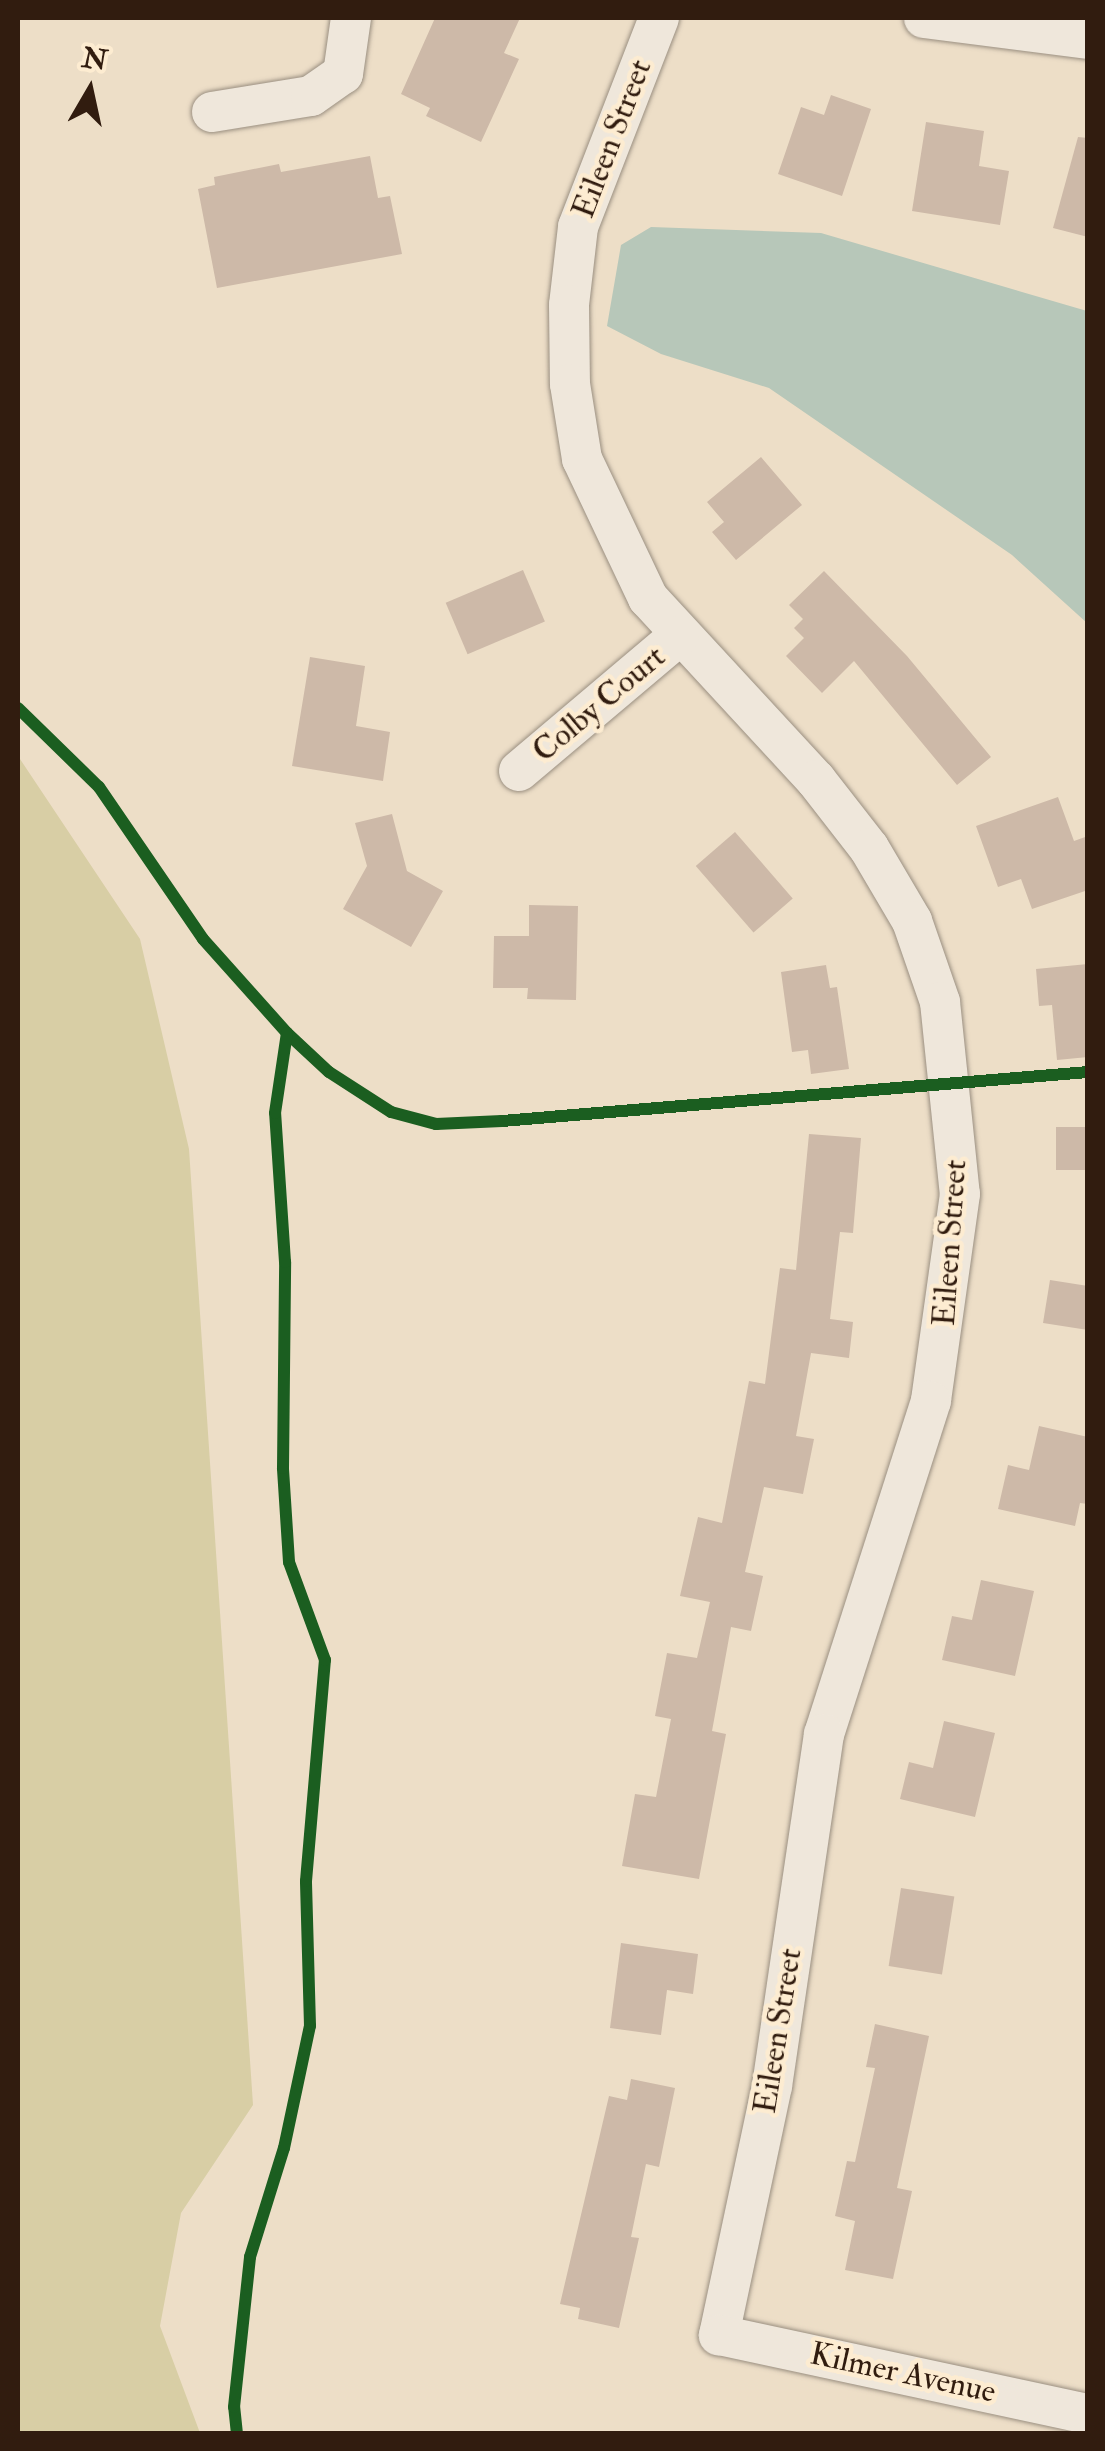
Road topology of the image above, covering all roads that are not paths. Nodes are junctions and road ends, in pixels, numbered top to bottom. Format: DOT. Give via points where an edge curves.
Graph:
graph roads {
  1 [pos="351,18"];
  2 [pos="659,18"];
  3 [pos="924,18"];
  4 [pos="1088,39"];
  5 [pos="212,112"];
  6 [pos="679,636"];
  7 [pos="519,771"];
  8 [pos="719,2335"];
  9 [pos="1088,2414"];
  1 -- 5 [label="street" via="343,74 311,96"];
  2 -- 6 [label="street, Eileen Street" via="578,228 569,305 570,384 582,459 612,531 648,598"];
  3 -- 4 [label="street"];
  6 -- 7 [label="street, Colby Court"];
  6 -- 8 [label="street, Eileen Street" via="816,780 870,848 912,921 940,1002 960,1194 931,1401 824,1734 772,2086"];
  8 -- 9 [label="street, Kilmer Avenue"];
}
